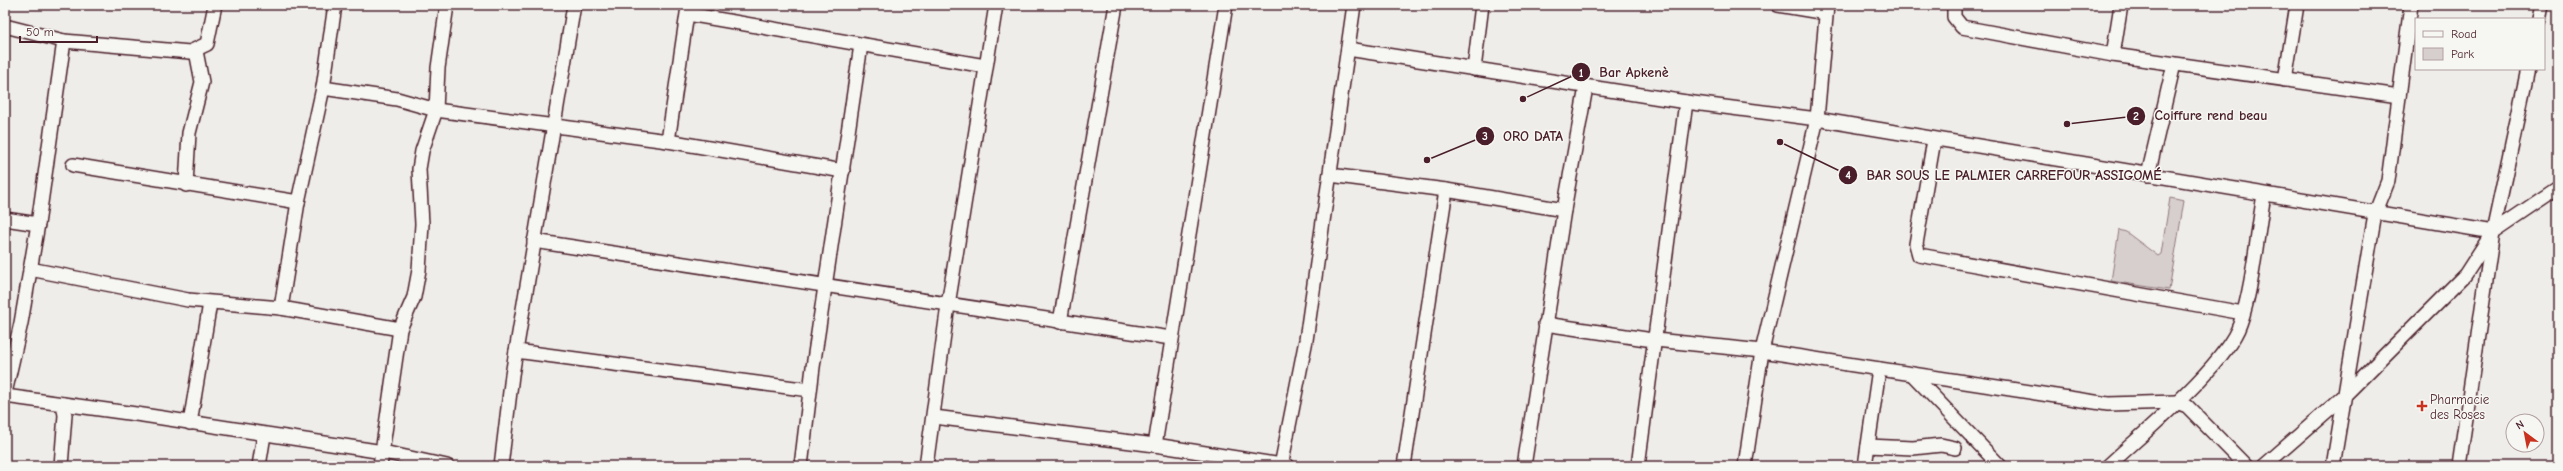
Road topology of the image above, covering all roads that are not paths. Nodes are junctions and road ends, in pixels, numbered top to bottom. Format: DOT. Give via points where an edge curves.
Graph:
graph roads {
  1 [pos="215,5"];
  2 [pos="335,5"];
  3 [pos="447,5"];
  4 [pos="574,5"];
  5 [pos="996,5"];
  6 [pos="1116,5"];
  7 [pos="1226,5"];
  8 [pos="1354,5"];
  9 [pos="1482,5"];
  10 [pos="1778,5"];
  11 [pos="1954,5"];
  12 [pos="2121,5"];
  13 [pos="2297,5"];
  14 [pos="2411,5"];
  15 [pos="2542,5"];
  16 [pos="1826,9"];
  17 [pos="688,10"];
  18 [pos="2539,18"];
  19 [pos="5,26"];
  20 [pos="64,41"];
  21 [pos="861,45"];
  22 [pos="1348,49"];
  23 [pos="196,50"];
  24 [pos="2113,55"];
  25 [pos="2174,64"];
  26 [pos="985,66"];
  27 [pos="1474,69"];
  28 [pos="2528,70"];
  29 [pos="2285,80"];
  30 [pos="1586,87"];
  31 [pos="323,88"];
  32 [pos="2399,96"];
  33 [pos="1686,102"];
  34 [pos="436,110"];
  35 [pos="1817,119"];
  36 [pos="554,125"];
  37 [pos="1934,140"];
  38 [pos="668,141"];
  39 [pos="73,165"];
  40 [pos="843,171"];
  41 [pos="1330,174"];
  42 [pos="2148,175"];
  43 [pos="186,185"];
  44 [pos="2558,188"];
  45 [pos="1446,190"];
  46 [pos="2264,196"];
  47 [pos="298,202"];
  48 [pos="1564,210"];
  49 [pos="2375,214"];
  50 [pos="5,219"];
  51 [pos="38,224"];
  52 [pos="2493,232"];
  53 [pos="534,241"];
  54 [pos="30,269"];
  55 [pos="825,286"];
  56 [pos="210,303"];
  57 [pos="948,305"];
  58 [pos="281,308"];
  59 [pos="2243,313"];
  60 [pos="1060,322"];
  61 [pos="1545,324"];
  62 [pos="400,329"];
  63 [pos="1171,338"];
  64 [pos="1657,339"];
  65 [pos="516,351"];
  66 [pos="1762,351"];
  67 [pos="1879,369"];
  68 [pos="1912,374"];
  69 [pos="810,390"];
  70 [pos="5,392"];
  71 [pos="5,396"];
  72 [pos="2343,397"];
  73 [pos="2176,402"];
  74 [pos="63,404"];
  75 [pos="934,418"];
  76 [pos="190,423"];
  77 [pos="264,435"];
  78 [pos="1155,445"];
  79 [pos="1868,446"];
  80 [pos="1955,448"];
  81 [pos="383,452"];
  82 [pos="61,466"];
  83 [pos="259,466"];
  84 [pos="380,466"];
  85 [pos="447,466"];
  86 [pos="501,466"];
  87 [pos="801,466"];
  88 [pos="926,466"];
  89 [pos="1283,466"];
  90 [pos="1404,466"];
  91 [pos="1524,466"];
  92 [pos="1638,466"];
  93 [pos="1745,466"];
  94 [pos="1865,466"];
  95 [pos="2000,466"];
  96 [pos="2108,466"];
  97 [pos="2246,466"];
  98 [pos="2264,466"];
  99 [pos="2333,466"];
  100 [pos="2459,466"];
  1 -- 23 [label="street" via="207,44"];
  2 -- 31 [label="street"];
  3 -- 34 [label="street" via="438,68"];
  4 -- 36 [label="street"];
  5 -- 26 [label="street"];
  6 -- 60 [label="street"];
  7 -- 63 [label="street"];
  8 -- 22 [label="street"];
  9 -- 27 [label="street"];
  10 -- 16 [label="street"];
  11 -- 24 [label="street" via="1954,18 1962,27"];
  12 -- 24 [label="street"];
  13 -- 29 [label="street"];
  14 -- 32 [label="street"];
  15 -- 18 [label="street"];
  16 -- 35 [label="street"];
  17 -- 21 [label="street"];
  17 -- 38 [label="street"];
  19 -- 20 [label="street"];
  20 -- 23 [label="street" via="184,52"];
  20 -- 51 [label="street"];
  21 -- 26 [label="street"];
  21 -- 40 [label="street"];
  22 -- 27 [label="street"];
  22 -- 41 [label="street"];
  23 -- 43 [label="street" via="202,82 189,133"];
  24 -- 25 [label="street"];
  25 -- 29 [label="street"];
  25 -- 42 [label="street"];
  26 -- 57 [label="street"];
  27 -- 30 [label="street"];
  28 -- 52 [label="street"];
  29 -- 32 [label="street"];
  30 -- 33 [label="street"];
  30 -- 48 [label="street"];
  31 -- 34 [label="street" via="397,99"];
  31 -- 47 [label="street"];
  32 -- 49 [label="street" via="2388,181"];
  33 -- 35 [label="street"];
  33 -- 64 [label="street"];
  34 -- 36 [label="street"];
  34 -- 62 [label="street" via="420,164 422,224 419,270 414,297"];
  35 -- 37 [label="street"];
  35 -- 66 [label="street"];
  36 -- 38 [label="street"];
  36 -- 53 [label="street"];
  37 -- 42 [label="street"];
  37 -- 59 [label="street" via="1916,244 1919,255"];
  38 -- 40 [label="street"];
  39 -- 43 [label="street"];
  40 -- 55 [label="street"];
  41 -- 45 [label="street"];
  41 -- 89 [label="street" via="1306,340"];
  42 -- 46 [label="street"];
  43 -- 47 [label="street"];
  44 -- 52 [label="street"];
  45 -- 48 [label="street"];
  45 -- 90 [label="street"];
  46 -- 49 [label="street"];
  46 -- 59 [label="street"];
  47 -- 58 [label="street"];
  48 -- 61 [label="street"];
  49 -- 52 [label="street"];
  49 -- 72 [label="street"];
  50 -- 51 [label="street"];
  51 -- 54 [label="street"];
  52 -- 72 [label="street" via="2465,275"];
  52 -- 100 [label="street"];
  53 -- 55 [label="street"];
  53 -- 65 [label="street"];
  54 -- 56 [label="street"];
  54 -- 70 [label="street"];
  55 -- 57 [label="street"];
  55 -- 69 [label="street"];
  56 -- 58 [label="street"];
  56 -- 76 [label="street"];
  57 -- 60 [label="street"];
  57 -- 75 [label="street"];
  58 -- 62 [label="street"];
  59 -- 73 [label="street" via="2231,342"];
  60 -- 63 [label="street"];
  61 -- 64 [label="street"];
  61 -- 91 [label="street"];
  62 -- 81 [label="street"];
  63 -- 78 [label="street"];
  64 -- 66 [label="street"];
  64 -- 92 [label="street"];
  65 -- 69 [label="street"];
  65 -- 86 [label="street"];
  66 -- 67 [label="street"];
  66 -- 93 [label="street"];
  67 -- 68 [label="street"];
  67 -- 79 [label="street"];
  68 -- 73 [label="street" via="2108,404"];
  68 -- 95 [label="street"];
  69 -- 87 [label="street"];
  71 -- 74 [label="street"];
  72 -- 98 [label="street"];
  72 -- 99 [label="street"];
  73 -- 96 [label="street"];
  73 -- 97 [label="street" via="2187,406"];
  74 -- 76 [label="street"];
  74 -- 82 [label="street" via="65,415"];
  75 -- 78 [label="street"];
  75 -- 88 [label="street"];
  76 -- 77 [label="street"];
  77 -- 81 [label="street"];
  77 -- 83 [label="street"];
  78 -- 89 [label="street"];
  79 -- 80 [label="street" via="1913,448 1941,445"];
  79 -- 94 [label="street"];
  81 -- 84 [label="street"];
  81 -- 85 [label="street"];
}
